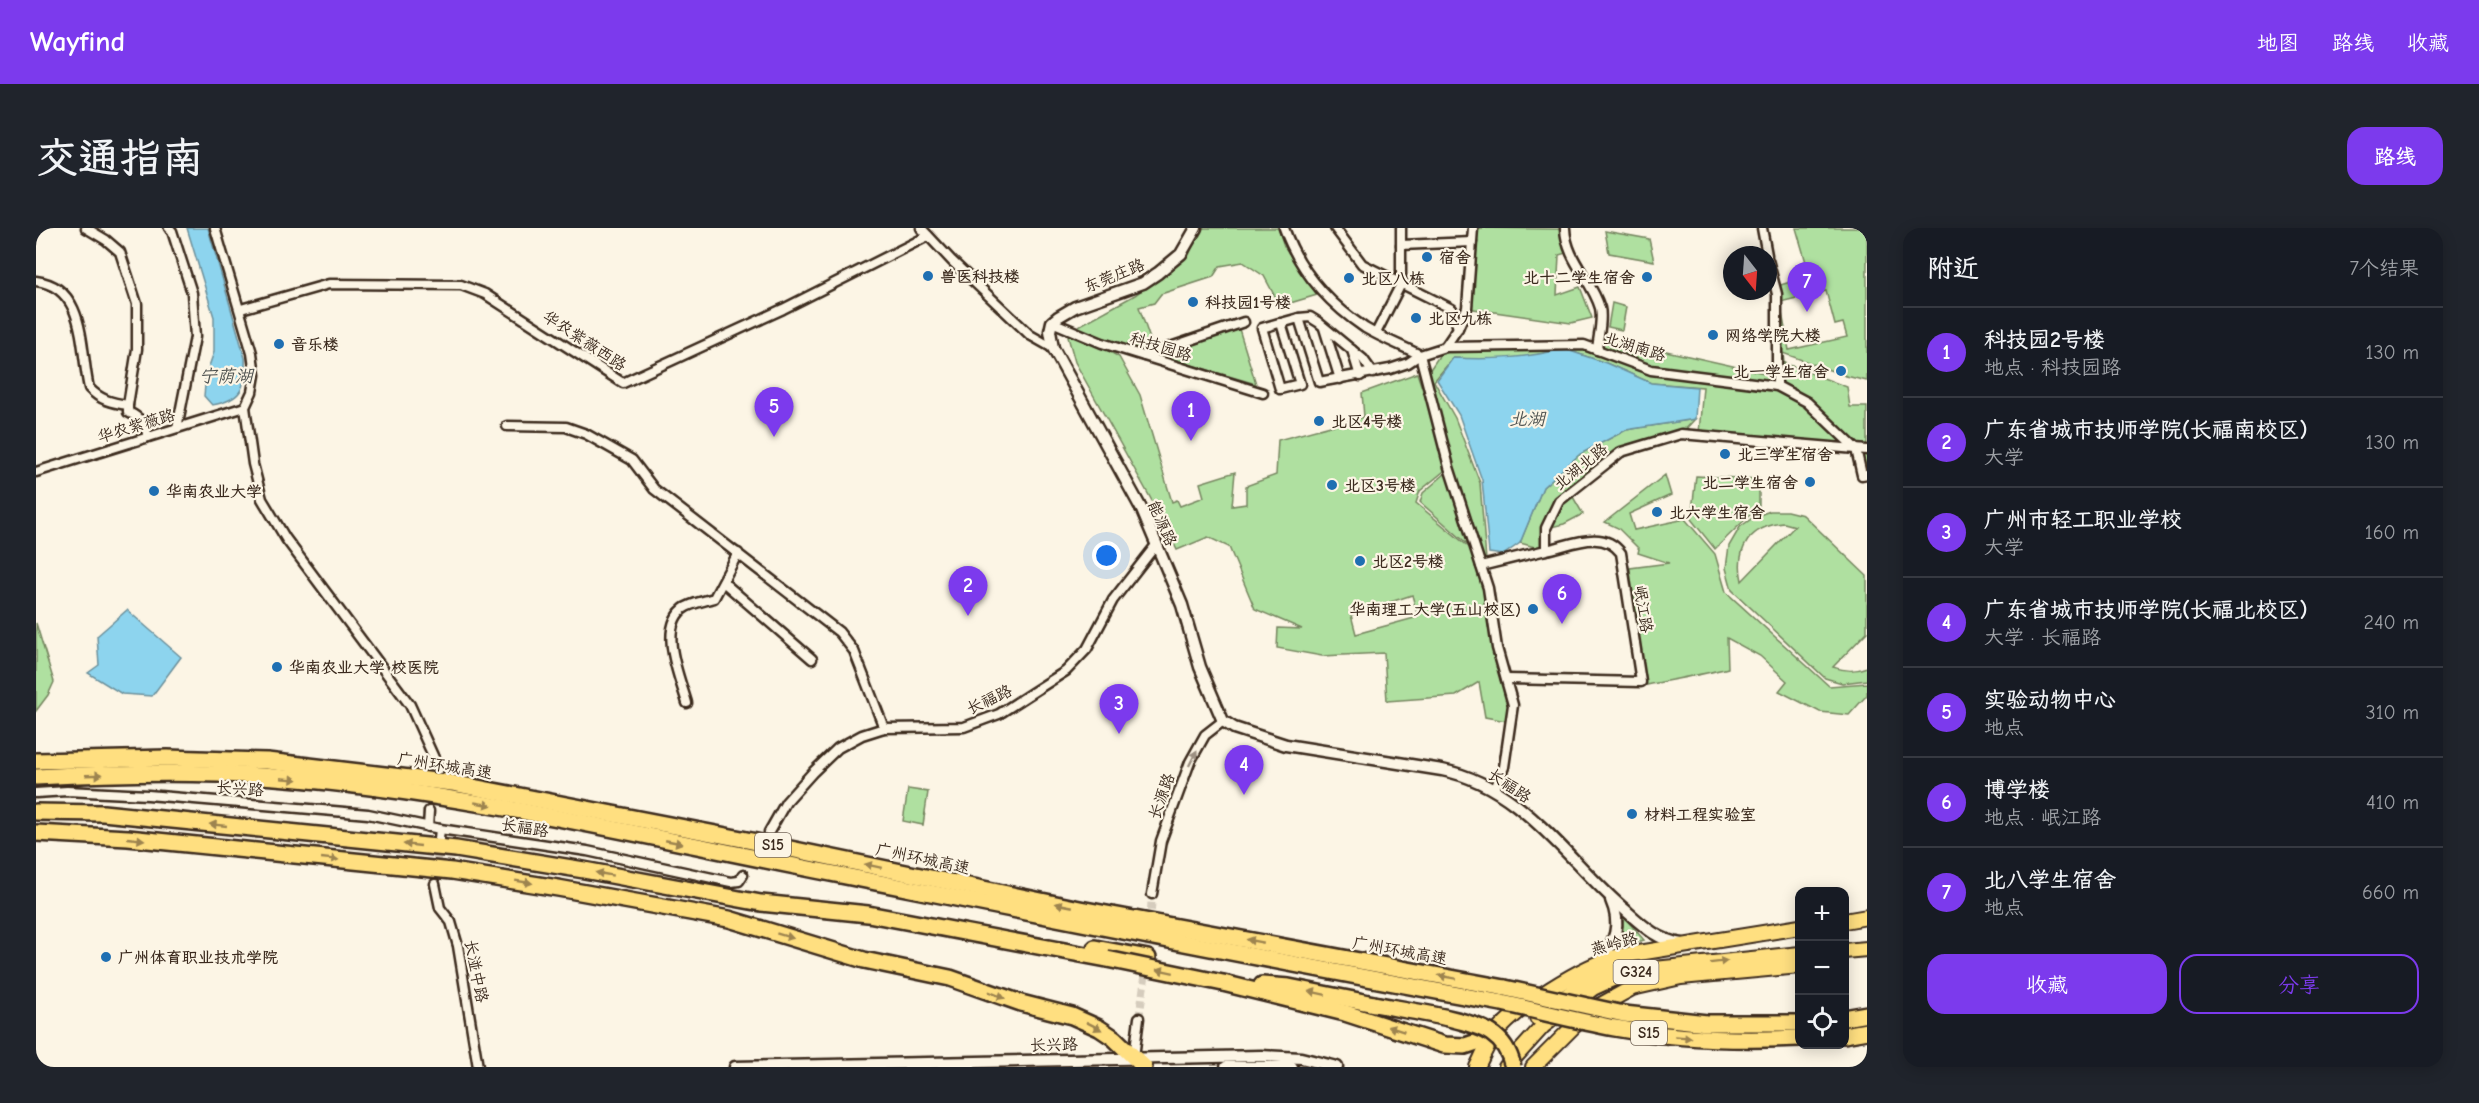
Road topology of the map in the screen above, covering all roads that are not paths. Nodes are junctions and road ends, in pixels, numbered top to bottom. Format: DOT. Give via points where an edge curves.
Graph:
graph roads {
  1 [pos="86,228"];
  2 [pos="169,228"];
  3 [pos="216,228"];
  4 [pos="921,228"];
  5 [pos="1196,228"];
  6 [pos="1284,228"];
  7 [pos="1335,228"];
  8 [pos="1401,228"];
  9 [pos="1473,228"];
  10 [pos="1564,228"];
  11 [pos="1762,228"];
  12 [pos="928,236"];
  13 [pos="1472,242"];
  14 [pos="1401,245"];
  15 [pos="1765,246"];
  16 [pos="36,281"];
  17 [pos="1401,284"];
  18 [pos="1777,300"];
  19 [pos="241,309"];
  20 [pos="1299,318"];
  21 [pos="1052,322"];
  22 [pos="1244,322"];
  23 [pos="1281,323"];
  24 [pos="1323,326"];
  25 [pos="1458,328"];
  26 [pos="1376,333"];
  27 [pos="1445,347"];
  28 [pos="1053,348"];
  29 [pos="1352,349"];
  30 [pos="1598,350"];
  31 [pos="1420,355"];
  32 [pos="1144,356"];
  33 [pos="1373,373"];
  34 [pos="1360,376"];
  35 [pos="1340,379"];
  36 [pos="1777,386"];
  37 [pos="1263,393"];
  38 [pos="128,405"];
  39 [pos="245,407"];
  40 [pos="507,426"];
  41 [pos="177,428"];
  42 [pos="148,437"];
  43 [pos="1856,449"];
  44 [pos="1867,450"];
  45 [pos="36,472"];
  46 [pos="1867,474"];
  47 [pos="1156,545"];
  48 [pos="1546,550"];
  49 [pos="738,553"];
  50 [pos="1480,566"];
  51 [pos="723,582"];
  52 [pos="812,659"];
  53 [pos="1506,679"];
  54 [pos="687,703"];
  55 [pos="1223,721"];
  56 [pos="884,728"];
  57 [pos="36,762"];
  58 [pos="439,769"];
  59 [pos="36,777"];
  60 [pos="1495,789"];
  61 [pos="36,793"];
  62 [pos="429,811"];
  63 [pos="36,812"];
  64 [pos="428,826"];
  65 [pos="440,829"];
  66 [pos="769,832"];
  67 [pos="36,833"];
  68 [pos="439,839"];
  69 [pos="743,875"];
  70 [pos="435,884"];
  71 [pos="1152,894"];
  72 [pos="1610,897"];
  73 [pos="1867,917"];
  74 [pos="1849,920"];
  75 [pos="915,923"];
  76 [pos="1795,928"];
  77 [pos="1688,945"];
  78 [pos="1867,949"];
  79 [pos="1849,952"];
  80 [pos="1638,953"];
  81 [pos="1795,955"];
  82 [pos="1148,958"];
  83 [pos="1600,962"];
  84 [pos="1795,966"];
  85 [pos="1222,983"];
  86 [pos="1503,995"];
  87 [pos="1867,1014"];
  88 [pos="1849,1017"];
  89 [pos="1139,1018"];
  90 [pos="1795,1023"];
  91 [pos="1867,1031"];
  92 [pos="1849,1034"];
  93 [pos="1492,1037"];
  94 [pos="1795,1038"];
  95 [pos="1139,1062"];
  96 [pos="952,1064"];
  97 [pos="478,1067"];
  98 [pos="735,1067"];
  99 [pos="1226,1067"];
  100 [pos="1292,1067"];
  101 [pos="1337,1067"];
  102 [pos="1477,1067"];
  103 [pos="1494,1067"];
  104 [pos="1506,1067"];
  105 [pos="1513,1067"];
  106 [pos="1533,1067"];
  1 -- 38 [label="street" via="120,252 137,304 137,349"];
  2 -- 41 [label="street" via="192,293 195,337"];
  3 -- 19 [label="street"];
  4 -- 12 [label="street"];
  5 -- 21 [label="street, 东莞庄路" via="1181,254 1143,283 1064,312"];
  6 -- 26 [label="street" via="1292,250 1318,289"];
  7 -- 17 [label="street" via="1362,264"];
  8 -- 14 [label="street"];
  9 -- 13 [label="street"];
  10 -- 30 [label="street" via="1579,273 1601,310"];
  11 -- 15 [label="street"];
  12 -- 19 [label="street, 华农紫薇西路" via="623,383 485,294 460,285 329,284"];
  12 -- 28 [label="street" via="1030,335"];
  13 -- 14 [label="street"];
  13 -- 25 [label="street" via="1469,299"];
  14 -- 17 [label="street"];
  16 -- 38 [label="street" via="47,283 66,296 78,317 89,388 112,403"];
  17 -- 25 [label="street" via="1452,309"];
  17 -- 26 [label="street"];
  18 -- 36 [label="street"];
  19 -- 39 [label="street" via="255,375"];
  20 -- 23 [label="street"];
  20 -- 24 [label="street" via="1310,317"];
  20 -- 35 [label="street" via="1319,382"];
  21 -- 28 [label="street"];
  21 -- 32 [label="street, 科技园路"];
  22 -- 32 [label="street"];
  23 -- 23 [label="street" via="1262,328 1280,389 1300,384"];
  24 -- 29 [label="street"];
  24 -- 35 [label="street"];
  25 -- 27 [label="street"];
  26 -- 31 [label="street"];
  27 -- 30 [label="street, 北湖南路" via="1584,345"];
  27 -- 31 [label="street, 北湖南路"];
  28 -- 47 [label="street, 能源路" via="1142,510"];
  29 -- 33 [label="street"];
  29 -- 34 [label="street"];
  30 -- 36 [label="street, 北湖南路" via="1651,370"];
  31 -- 33 [label="street, 北湖南路" via="1408,363"];
  31 -- 50 [label="street"];
  32 -- 37 [label="street, 科技园路"];
  33 -- 34 [label="street, 北湖南路"];
  34 -- 35 [label="street, 北湖南路"];
  36 -- 43 [label="street, 北湖南路" via="1807,402"];
  38 -- 42 [label="street" via="128,412 145,425"];
  39 -- 41 [label="street, 华农紫薇路"];
  39 -- 58 [label="street" via="253,464 271,517 410,705"];
  40 -- 49 [label="street" via="566,427 596,440 632,460 654,489"];
  41 -- 42 [label="street, 华农紫薇路"];
  42 -- 45 [label="street, 华农紫薇路"];
  43 -- 44 [label="street"];
  43 -- 46 [label="street, 北湖南路" via="1862,475"];
  43 -- 48 [label="street, 北湖北路" via="1681,434 1621,452 1559,501 1546,528"];
  47 -- 55 [label="street, 能源路"];
  47 -- 56 [label="street, 长福路" via="1113,600 1087,649 1036,692 999,714 964,727"];
  48 -- 50 [label="street"];
  48 -- 53 [label="street, 岷江路" via="1600,538 1614,543 1621,553 1641,682"];
  49 -- 51 [label="street"];
  49 -- 56 [label="street" via="839,632 854,651"];
  50 -- 53 [label="street"];
  51 -- 52 [label="street"];
  51 -- 54 [label="street" via="714,598 683,609 672,624 671,641"];
  53 -- 60 [label="street" via="1513,705 1504,767"];
  55 -- 60 [label="street, 长福路" via="1286,745 1451,771"];
  71 -- 55 [label="street, 长源路, one-way" via="1161,841 1190,762 1205,735"];
  56 -- 66 [label="street, 长福路" via="838,748 786,802"];
  86 -- 57 [label="highway, 广州环城高速 / S15, one-way" via="452,783 232,759"];
  59 -- 86 [label="highway, 广州环城高速 / S15, one-way" via="236,775 418,794 1052,918"];
  60 -- 72 [label="street, 长福路" via="1535,822"];
  61 -- 64 [label="street, 长兴路" via="67,791 237,802 368,814"];
  62 -- 64 [label="street"];
  75 -- 63 [label="highway, one-way" via="854,912 761,903 456,849 103,813"];
  64 -- 65 [label="street, 长兴路"];
  65 -- 68 [label="street"];
  65 -- 69 [label="street, 长福路" via="587,851 731,882 740,882"];
  67 -- 95 [label="highway, one-way" via="128,838 452,871 729,919 864,960 950,978 1072,1016 1114,1038"];
  70 -- 97 [label="street, 长湴中路" via="440,908 451,922 458,946"];
  72 -- 77 [label="street, 长福路" via="1652,933 1672,943"];
  72 -- 83 [label="street" via="1617,932"];
  73 -- 74 [label="highway"];
  75 -- 82 [label="highway" via="982,926"];
  85 -- 75 [label="highway, one-way, bridge"];
  76 -- 77 [label="highway, 燕岭路 / G324"];
  77 -- 80 [label="highway, 燕岭路 / G324"];
  78 -- 79 [label="highway"];
  80 -- 83 [label="highway, 燕岭路 / G324"];
  80 -- 103 [label="highway" via="1602,971 1553,1005"];
  104 -- 81 [label="highway, 燕岭路 / G324, one-way" via="1543,1026 1605,981 1633,972"];
  83 -- 93 [label="highway, 燕岭路 / G324" via="1519,1012"];
  84 -- 106 [label="highway, G324" via="1681,977 1632,988 1581,1020"];
  93 -- 85 [label="highway, one-way" via="1465,1046 1444,1045 1345,1013"];
  105 -- 85 [label="highway, one-way, bridge" via="1504,1046 1482,1028 1289,987"];
  86 -- 90 [label="highway, 广州环城高速 / S15, bridge" via="1707,1023"];
  86 -- 94 [label="highway, 广州环城高速 / S15, one-way, bridge" via="1614,1028 1742,1040"];
  87 -- 88 [label="highway"];
  89 -- 95 [label="street"];
  91 -- 92 [label="highway"];
  93 -- 102 [label="highway, 燕岭路 / G324"];
  95 -- 96 [label="street, 长兴路"];
  95 -- 101 [label="street, 长兴路" via="1284,1056"];
  96 -- 98 [label="street, 长兴路"];
  99 -- 100 [label="street"];
}
